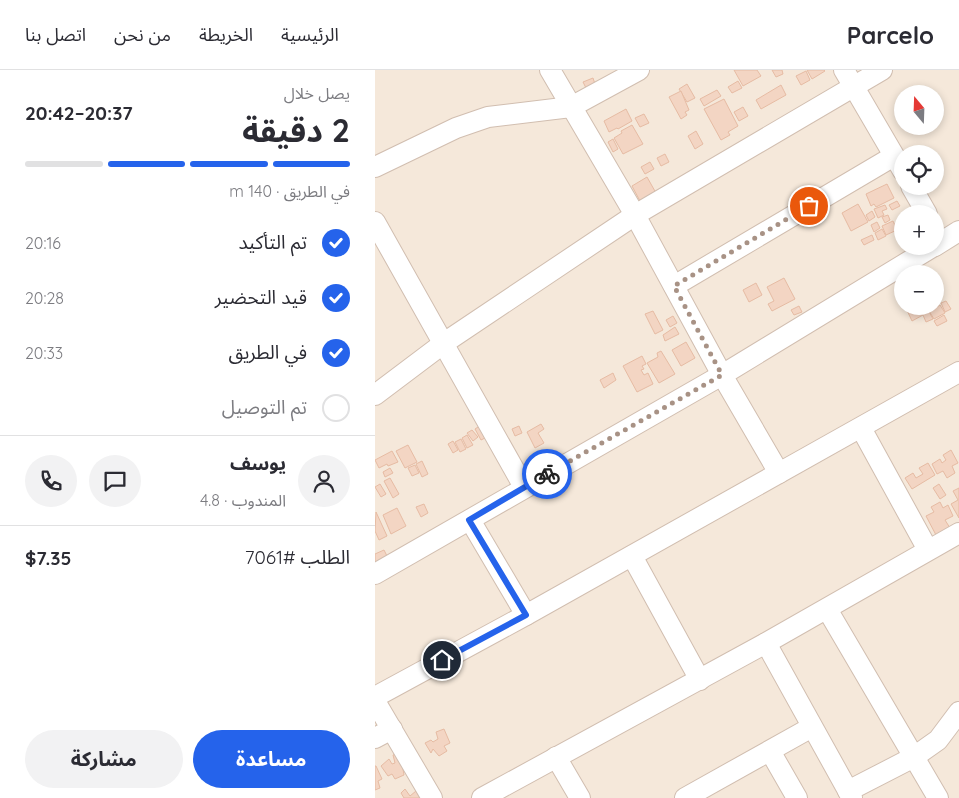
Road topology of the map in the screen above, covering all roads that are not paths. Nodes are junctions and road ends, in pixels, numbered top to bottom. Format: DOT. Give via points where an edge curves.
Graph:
graph roads {
  1 [pos="550,70"];
  2 [pos="639,70"];
  3 [pos="882,70"];
  4 [pos="849,78"];
  5 [pos="571,107"];
  6 [pos="894,157"];
  7 [pos="894,166"];
  8 [pos="375,167"];
  9 [pos="635,215"];
  10 [pos="375,222"];
  11 [pos="914,255"];
  12 [pos="674,286"];
  13 [pos="444,343"];
  14 [pos="959,372"];
  15 [pos="722,375"];
  16 [pos="375,395"];
  17 [pos="861,428"];
  18 [pos="779,473"];
  19 [pos="524,487"];
  20 [pos="469,520"];
  21 [pos="959,533"];
  22 [pos="928,550"];
  23 [pos="632,556"];
  24 [pos="375,574"];
  25 [pos="827,609"];
  26 [pos="526,615"];
  27 [pos="766,643"];
  28 [pos="699,680"];
  29 [pos="375,697"];
  30 [pos="375,701"];
  31 [pos="959,712"];
  32 [pos="812,727"];
  33 [pos="383,734"];
  34 [pos="770,751"];
  35 [pos="914,756"];
  36 [pos="556,757"];
  37 [pos="850,794"];
  38 [pos="490,796"];
  39 [pos="432,798"];
  40 [pos="580,798"];
  41 [pos="685,798"];
  42 [pos="797,798"];
  43 [pos="938,798"];
  1 -- 5 [label="street"];
  2 -- 5 [label="street"];
  3 -- 4 [label="street"];
  4 -- 6 [label="street"];
  4 -- 9 [label="street"];
  5 -- 8 [label="street" via="488,117 456,128"];
  5 -- 9 [label="street"];
  7 -- 12 [label="street"];
  9 -- 12 [label="street"];
  9 -- 13 [label="street"];
  10 -- 13 [label="street"];
  11 -- 15 [label="street"];
  12 -- 15 [label="street"];
  13 -- 16 [label="street"];
  13 -- 19 [label="street"];
  14 -- 17 [label="street"];
  15 -- 18 [label="street"];
  15 -- 19 [label="street"];
  17 -- 18 [label="street"];
  17 -- 22 [label="street"];
  18 -- 23 [label="street"];
  19 -- 20 [label="street"];
  20 -- 24 [label="street"];
  20 -- 26 [label="street"];
  21 -- 22 [label="street"];
  22 -- 25 [label="street"];
  23 -- 26 [label="street"];
  23 -- 28 [label="street"];
  25 -- 27 [label="street"];
  25 -- 35 [label="street"];
  26 -- 29 [label="street"];
  27 -- 28 [label="street"];
  27 -- 32 [label="street"];
  28 -- 36 [label="street"];
  30 -- 33 [label="street"];
  31 -- 35 [label="street" via="938,740"];
  32 -- 34 [label="street"];
  32 -- 37 [label="street"];
  33 -- 39 [label="street"];
  34 -- 41 [label="street"];
  34 -- 42 [label="street"];
  35 -- 37 [label="street"];
  35 -- 43 [label="street"];
  36 -- 38 [label="street"];
  36 -- 40 [label="street"];
}
